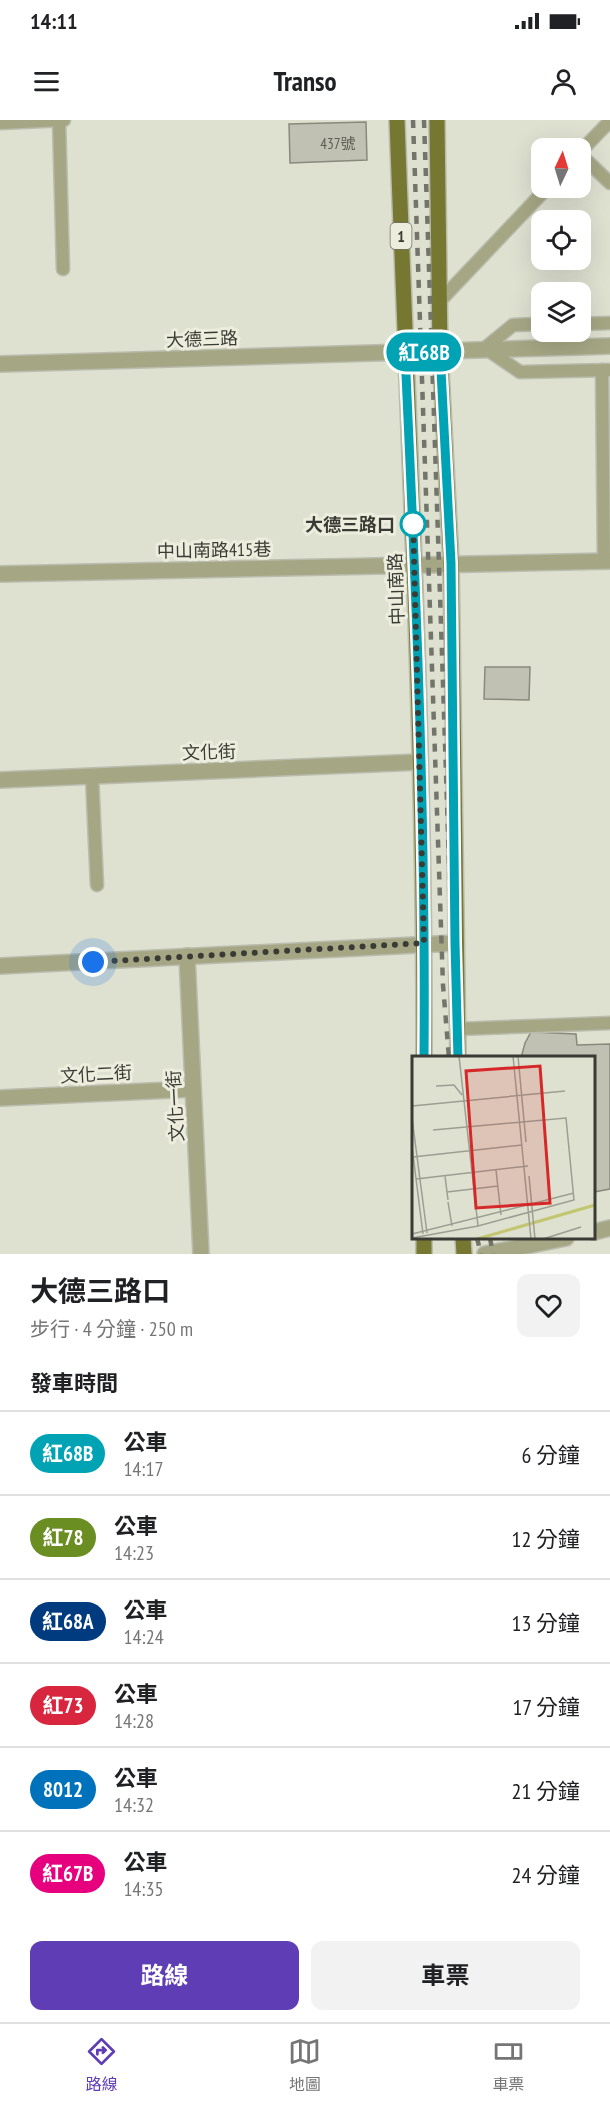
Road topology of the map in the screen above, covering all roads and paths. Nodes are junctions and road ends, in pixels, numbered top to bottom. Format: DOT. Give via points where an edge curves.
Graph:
graph roads {
  1 [pos="59,120"];
  2 [pos="64,120"];
  3 [pos="397,120"];
  4 [pos="437,120"];
  5 [pos="610,121"];
  6 [pos="0,123"];
  7 [pos="591,141"];
  8 [pos="591,164"];
  9 [pos="610,183"];
  10 [pos="538,198"];
  11 [pos="63,269"];
  12 [pos="439,302"];
  13 [pos="610,323"];
  14 [pos="531,324"];
  15 [pos="591,324"];
  16 [pos="610,346"];
  17 [pos="485,348"];
  18 [pos="440,351"];
  19 [pos="405,353"];
  20 [pos="0,364"];
  21 [pos="606,370"];
  22 [pos="607,561"];
  23 [pos="451,563"];
  24 [pos="421,564"];
  25 [pos="0,574"];
  26 [pos="420,762"];
  27 [pos="92,776"];
  28 [pos="0,780"];
  29 [pos="97,885"];
  30 [pos="424,943"];
  31 [pos="455,943"];
  32 [pos="187,956"];
  33 [pos="0,966"];
  34 [pos="610,1023"];
  35 [pos="458,1029"];
  36 [pos="424,1056"];
  37 [pos="458,1056"];
  38 [pos="193,1089"];
  39 [pos="0,1098"];
  40 [pos="610,1228"];
  41 [pos="595,1232"];
  42 [pos="463,1239"];
  43 [pos="561,1239"];
  44 [pos="201,1254"];
  45 [pos="464,1254"];
  46 [pos="485,1254"];
  1 -- 2 [label="lane"];
  1 -- 6 [label="lane"];
  1 -- 11 [label="lane"];
  3 -- 19 [label="main road, 中山南路 / 1"];
  4 -- 12 [label="main road, 1"];
  5 -- 7 [label="lane"];
  8 -- 9 [label="lane"];
  10 -- 12 [label="lane"];
  12 -- 18 [label="main road, 1"];
  13 -- 15 [label="lane"];
  14 -- 17 [label="lane" via="513,325"];
  16 -- 17 [label="street"];
  17 -- 18 [label="street"];
  17 -- 21 [label="lane" via="520,372"];
  18 -- 19 [label="street, 大德三路"];
  18 -- 23 [label="main road, 1"];
  19 -- 20 [label="street, 大德三路"];
  19 -- 24 [label="main road, 中山南路 / 1"];
  21 -- 22 [label="lane"];
  22 -- 23 [label="street, 中山南路415巷"];
  23 -- 24 [label="street, 中山南路415巷"];
  23 -- 31 [label="main road, 1"];
  24 -- 25 [label="street, 中山南路415巷"];
  24 -- 26 [label="main road, 中山南路 / 1"];
  26 -- 27 [label="street, 文化街"];
  26 -- 30 [label="main road, 中山南路 / 1"];
  27 -- 28 [label="street, 文化街"];
  27 -- 29 [label="lane"];
  30 -- 31 [label="street"];
  30 -- 32 [label="street"];
  30 -- 36 [label="main road, 中山南路 / 1"];
  31 -- 35 [label="main road, 1"];
  32 -- 33 [label="street"];
  32 -- 38 [label="street, 文化一街"];
  34 -- 35 [label="lane"];
  35 -- 37 [label="main road, 1"];
  38 -- 39 [label="street, 文化二街"];
  38 -- 44 [label="street, 文化一街"];
  40 -- 41 [label="street"];
  42 -- 45 [label="main road"];
  43 -- 46 [label="street"];
}
